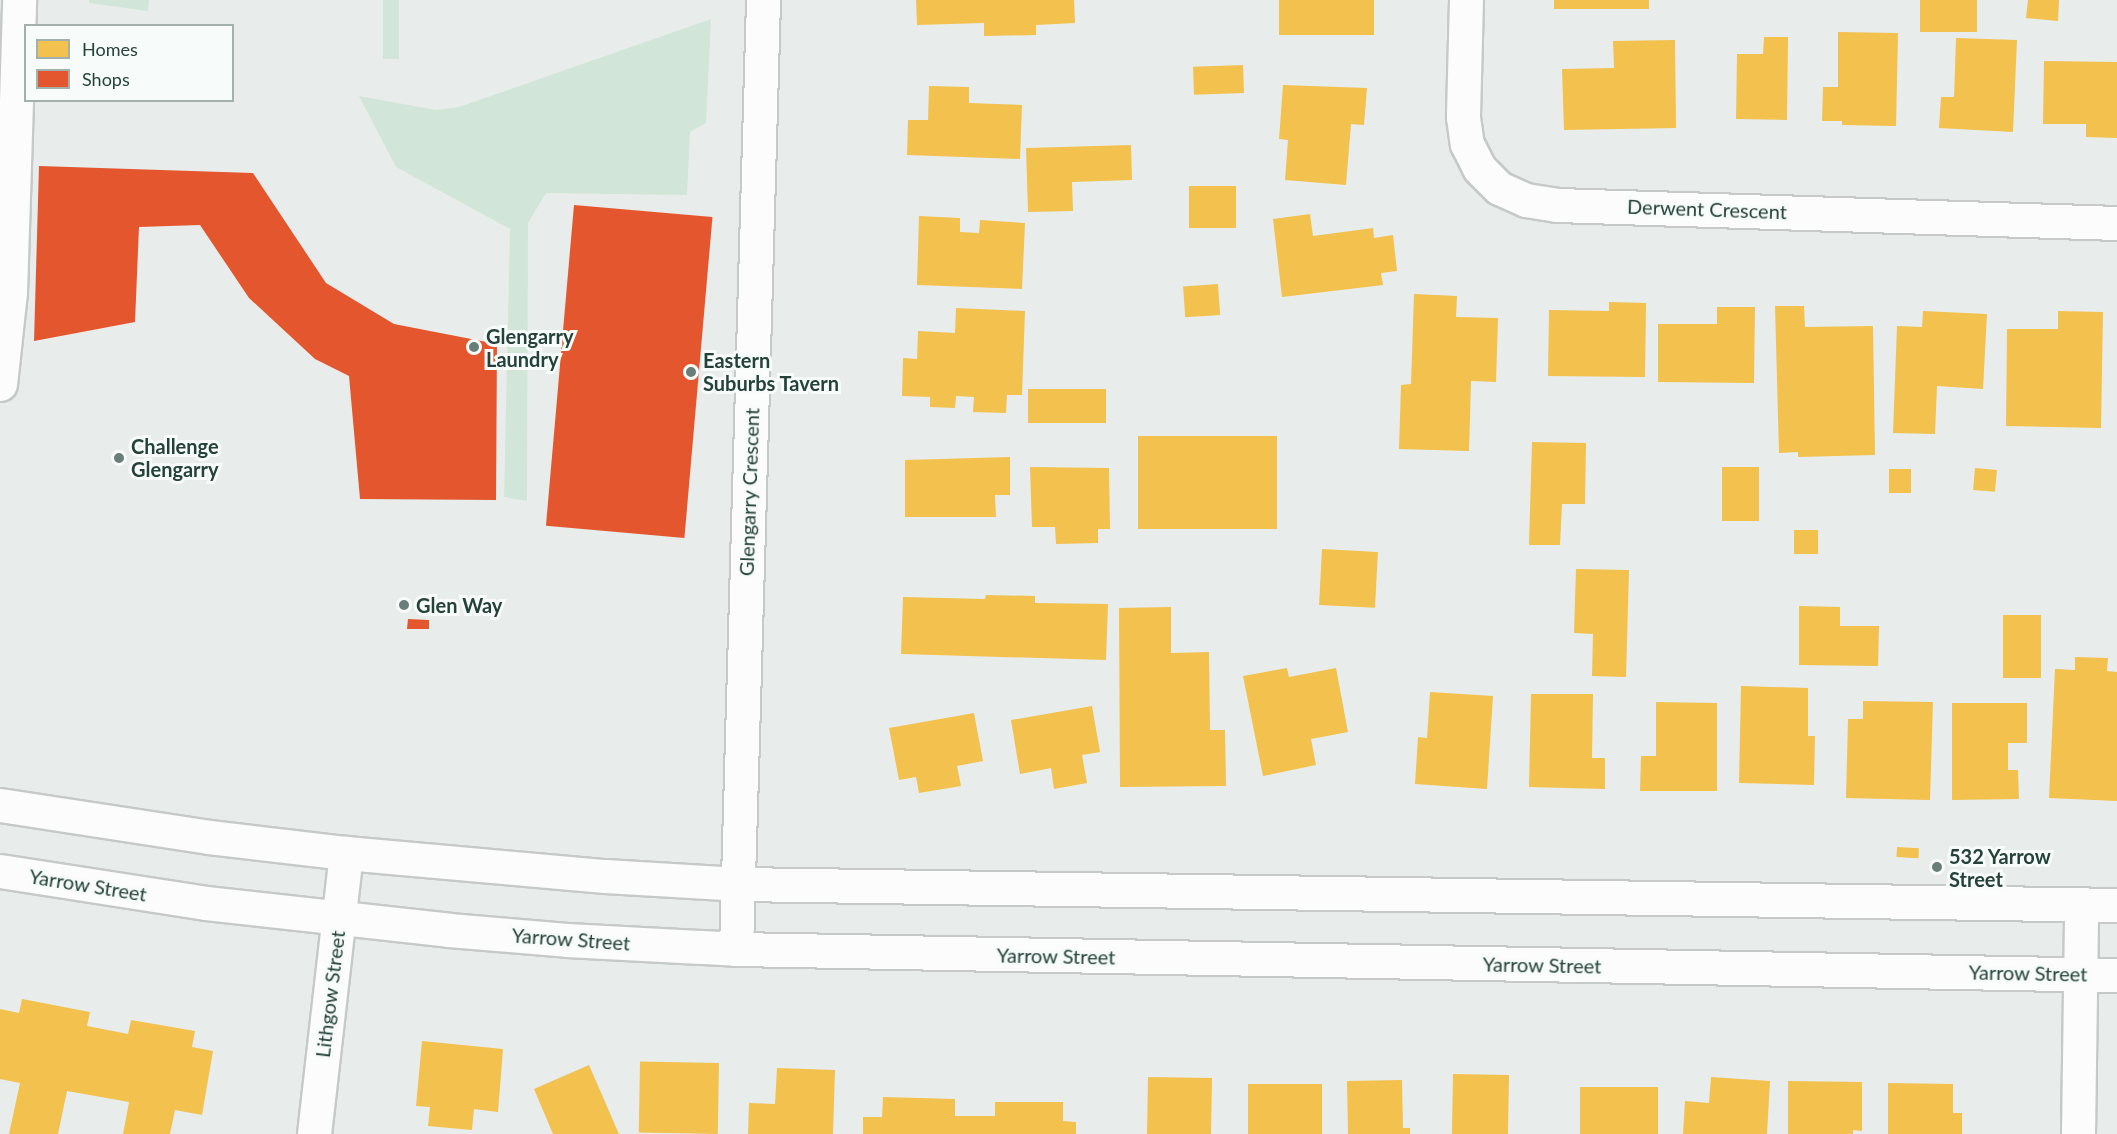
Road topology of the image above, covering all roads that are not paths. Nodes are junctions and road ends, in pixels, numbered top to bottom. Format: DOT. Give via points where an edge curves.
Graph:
graph roads {
  1 [pos="19,0"];
  2 [pos="763,0"];
  3 [pos="1466,0"];
  4 [pos="2117,223"];
  5 [pos="0,384"];
  6 [pos="0,805"];
  7 [pos="346,853"];
  8 [pos="0,871"];
  9 [pos="738,884"];
  10 [pos="2081,905"];
  11 [pos="2117,905"];
  12 [pos="339,918"];
  13 [pos="736,949"];
  14 [pos="2080,974"];
  15 [pos="2117,975"];
  16 [pos="314,1134"];
  17 [pos="2078,1134"];
  1 -- 5 [label="street" via="10,292"];
  2 -- 9 [label="street, Glengarry Crescent"];
  3 -- 4 [label="street, Derwent Crescent" via="1462,117 1467,144 1479,168 1499,188 1526,200 1557,205"];
  6 -- 7 [label="street"];
  7 -- 9 [label="street"];
  7 -- 12 [label="street, Lithgow Street"];
  8 -- 12 [label="street, Yarrow Street" via="206,903"];
  9 -- 10 [label="street"];
  9 -- 13 [label="street, Glengarry Crescent"];
  10 -- 11 [label="street"];
  10 -- 14 [label="street"];
  12 -- 13 [label="street, Yarrow Street" via="567,940"];
  12 -- 16 [label="street, Lithgow Street"];
  13 -- 14 [label="street, Yarrow Street"];
  14 -- 15 [label="street, Yarrow Street"];
  14 -- 17 [label="street"];
}
